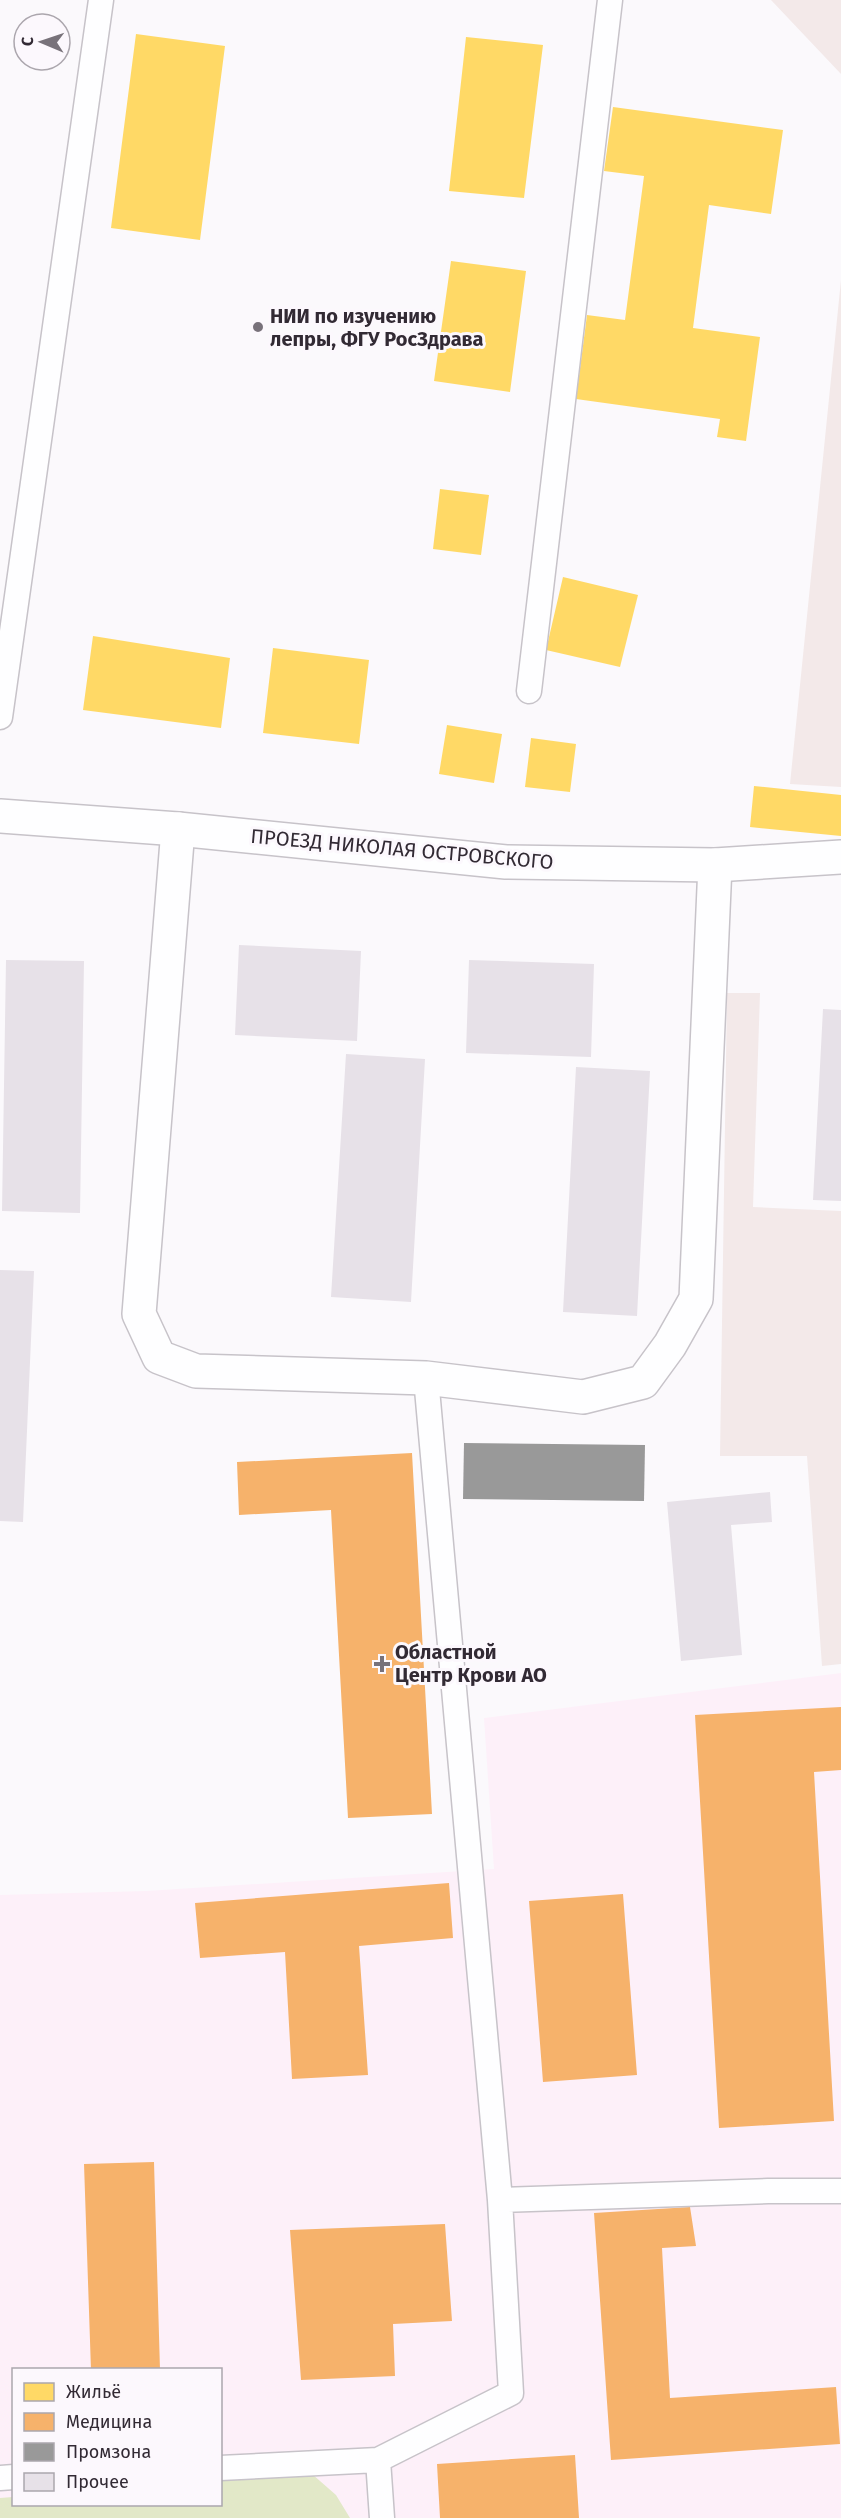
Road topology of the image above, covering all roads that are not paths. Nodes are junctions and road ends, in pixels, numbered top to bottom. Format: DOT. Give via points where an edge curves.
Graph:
graph roads {
  1 [pos="101,0"];
  2 [pos="610,0"];
  3 [pos="529,691"];
  4 [pos="0,717"];
  5 [pos="0,816"];
  6 [pos="178,829"];
  7 [pos="841,857"];
  8 [pos="716,865"];
  9 [pos="426,1378"];
  10 [pos="841,2191"];
  11 [pos="500,2200"];
  12 [pos="378,2460"];
  13 [pos="222,2468"];
  14 [pos="382,2518"];
  1 -- 4 [label="lane"];
  2 -- 3 [label="lane"];
  5 -- 6 [label="street, ПРОЕЗД НИКОЛАЯ ОСТРОВСКОГО"];
  6 -- 8 [label="street, ПРОЕЗД НИКОЛАЯ ОСТРОВСКОГО" via="506,862"];
  6 -- 9 [label="street" via="139,1314 159,1357 196,1371"];
  7 -- 8 [label="street, ПРОЕЗД НИКОЛАЯ ОСТРОВСКОГО"];
  8 -- 9 [label="street" via="696,1299 670,1345 643,1382 583,1397"];
  9 -- 11 [label="lane"];
  10 -- 11 [label="lane"];
  11 -- 12 [label="lane" via="511,2393"];
  12 -- 13 [label="lane"];
  12 -- 14 [label="lane"];
}
